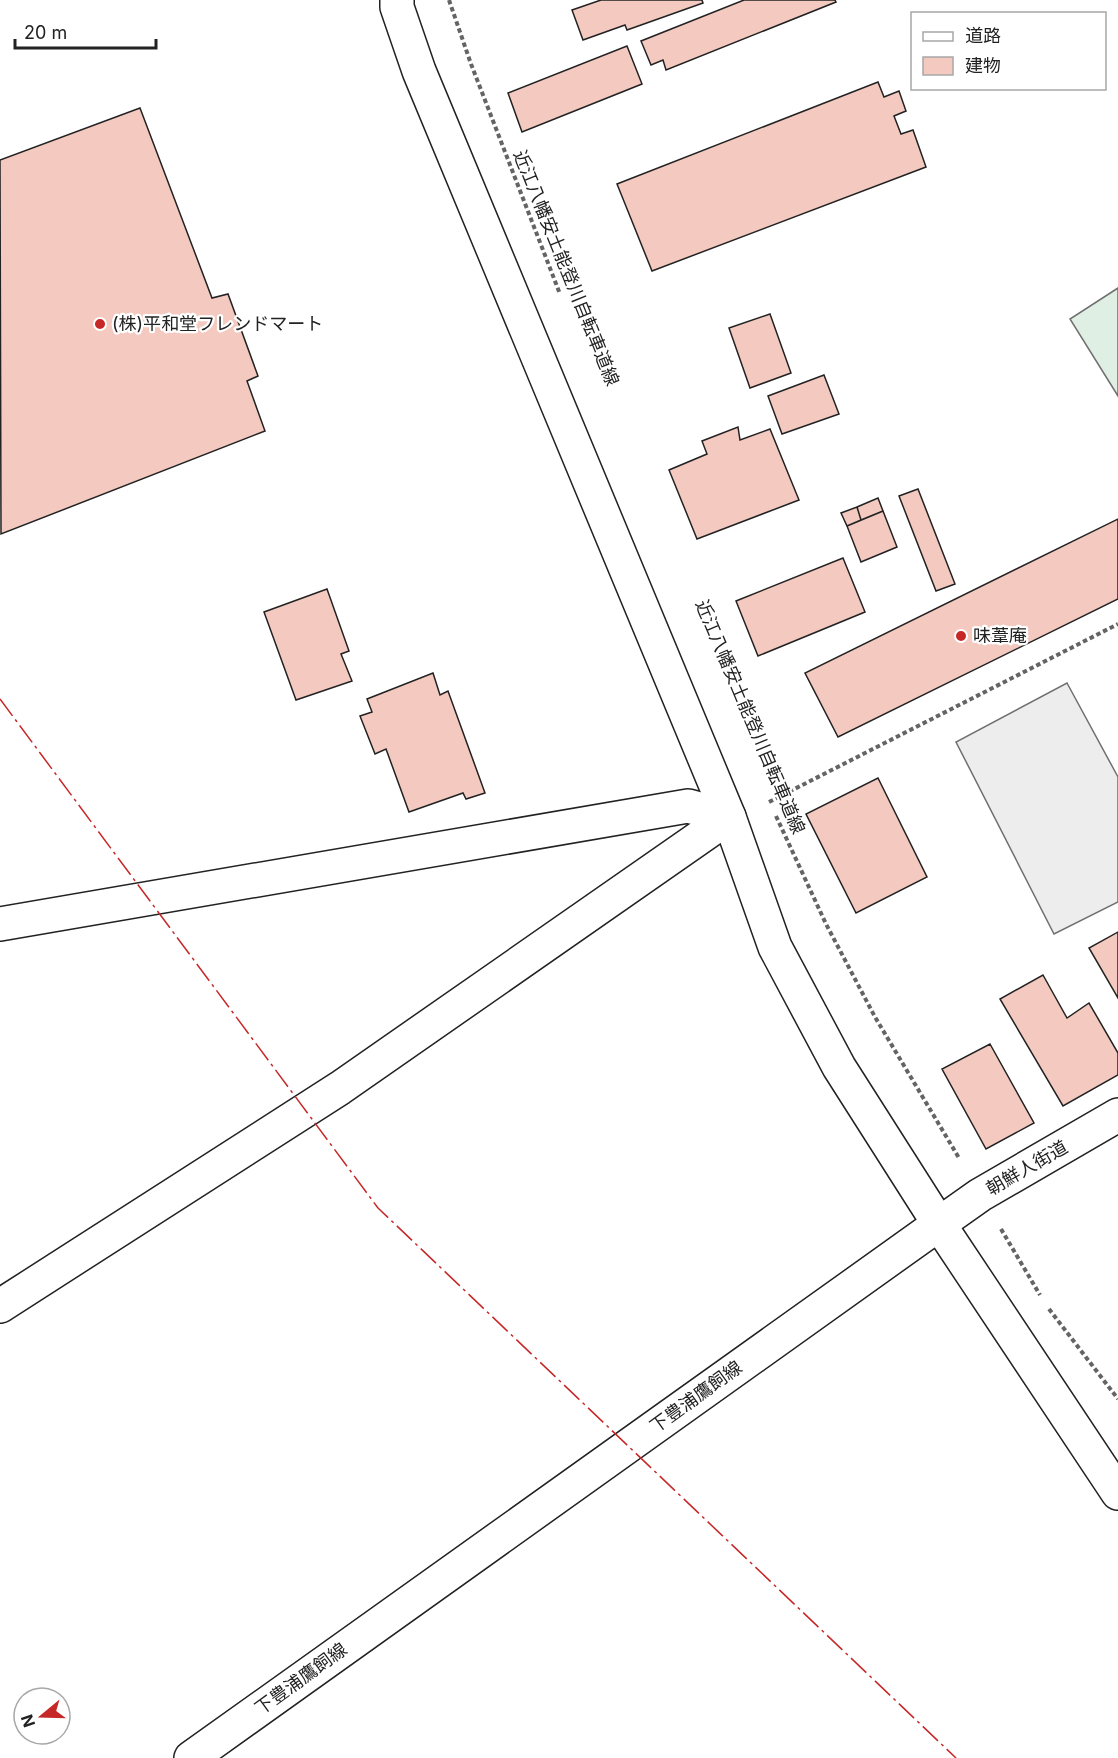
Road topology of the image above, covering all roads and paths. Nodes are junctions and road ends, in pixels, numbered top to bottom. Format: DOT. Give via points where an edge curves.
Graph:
graph roads {
  1 [pos="397,0"];
  2 [pos="449,0"];
  3 [pos="563,303"];
  4 [pos="1118,624"];
  5 [pos="765,792"];
  6 [pos="769,802"];
  7 [pos="729,817"];
  8 [pos="0,924"];
  9 [pos="1118,1115"];
  10 [pos="980,1195"];
  11 [pos="939,1224"];
  12 [pos="0,1306"];
  13 [pos="1118,1399"];
  14 [pos="1118,1492"];
  15 [pos="191,1758"];
  1 -- 7 [label="main road" via="419,71"];
  2 -- 3 [label="path, 近江八幡安土能登川自転車道線"];
  4 -- 6 [label="path"];
  5 -- 6 [label="path, 近江八幡安土能登川自転車道線"];
  6 -- 7 [label="path"];
  6 -- 10 [label="path, 近江八幡安土能登川自転車道線" via="875,1017"];
  7 -- 8 [label="main road" via="688,806"];
  7 -- 11 [label="main road" via="775,947 839,1067"];
  7 -- 12 [label="main road" via="340,1088"];
  9 -- 10 [label="main road, 朝鮮人街道"];
  10 -- 11 [label="main road, 朝鮮人街道"];
  10 -- 13 [label="path, 近江八幡安土能登川自転車道線" via="1046,1304"];
  11 -- 14 [label="main road"];
  11 -- 15 [label="main road, 下豊浦鷹飼線"];
}
